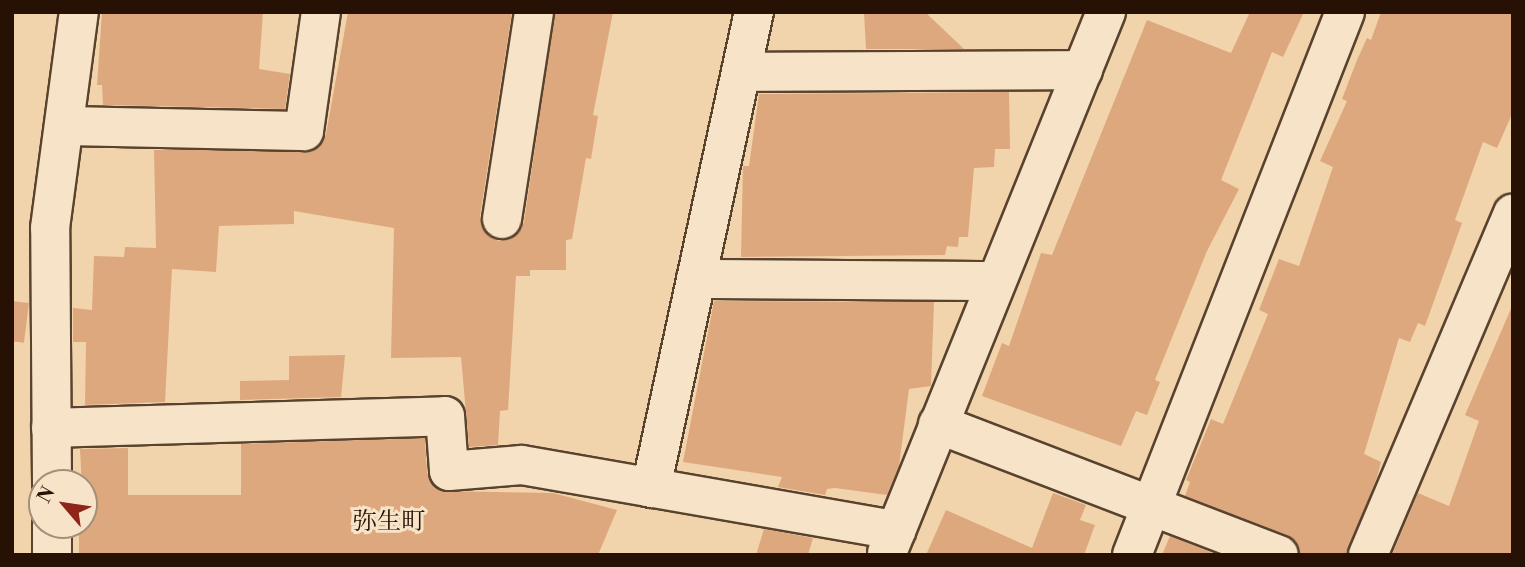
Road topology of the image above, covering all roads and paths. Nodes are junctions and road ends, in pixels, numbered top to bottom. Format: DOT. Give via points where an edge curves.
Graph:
graph roads {
  1 [pos="79,12"];
  2 [pos="321,12"];
  3 [pos="534,12"];
  4 [pos="754,12"];
  5 [pos="1106,12"];
  6 [pos="1345,12"];
  7 [pos="1083,70"];
  8 [pos="741,72"];
  9 [pos="64,126"];
  10 [pos="1513,213"];
  11 [pos="502,219"];
  12 [pos="696,278"];
  13 [pos="996,281"];
  14 [pos="938,424"];
  15 [pos="51,428"];
  16 [pos="52,469"];
  17 [pos="651,488"];
  18 [pos="1152,506"];
  19 [pos="891,543"];
  20 [pos="1132,555"];
  21 [pos="1279,555"];
  22 [pos="1368,555"];
  1 -- 9 [label="street"];
  2 -- 9 [label="street" via="304,131"];
  3 -- 11 [label="street"];
  4 -- 8 [label="street"];
  5 -- 7 [label="street"];
  6 -- 18 [label="street"];
  7 -- 8 [label="street"];
  7 -- 13 [label="street"];
  8 -- 12 [label="street"];
  9 -- 15 [label="street" via="50,228"];
  10 -- 22 [label="street"];
  12 -- 13 [label="street"];
  12 -- 17 [label="street"];
  13 -- 14 [label="street"];
  14 -- 18 [label="street"];
  14 -- 19 [label="street"];
  15 -- 16 [label="street"];
  15 -- 17 [label="street" via="445,416 449,471 522,465"];
  17 -- 19 [label="street"];
  18 -- 20 [label="street"];
  18 -- 21 [label="street"];
}
